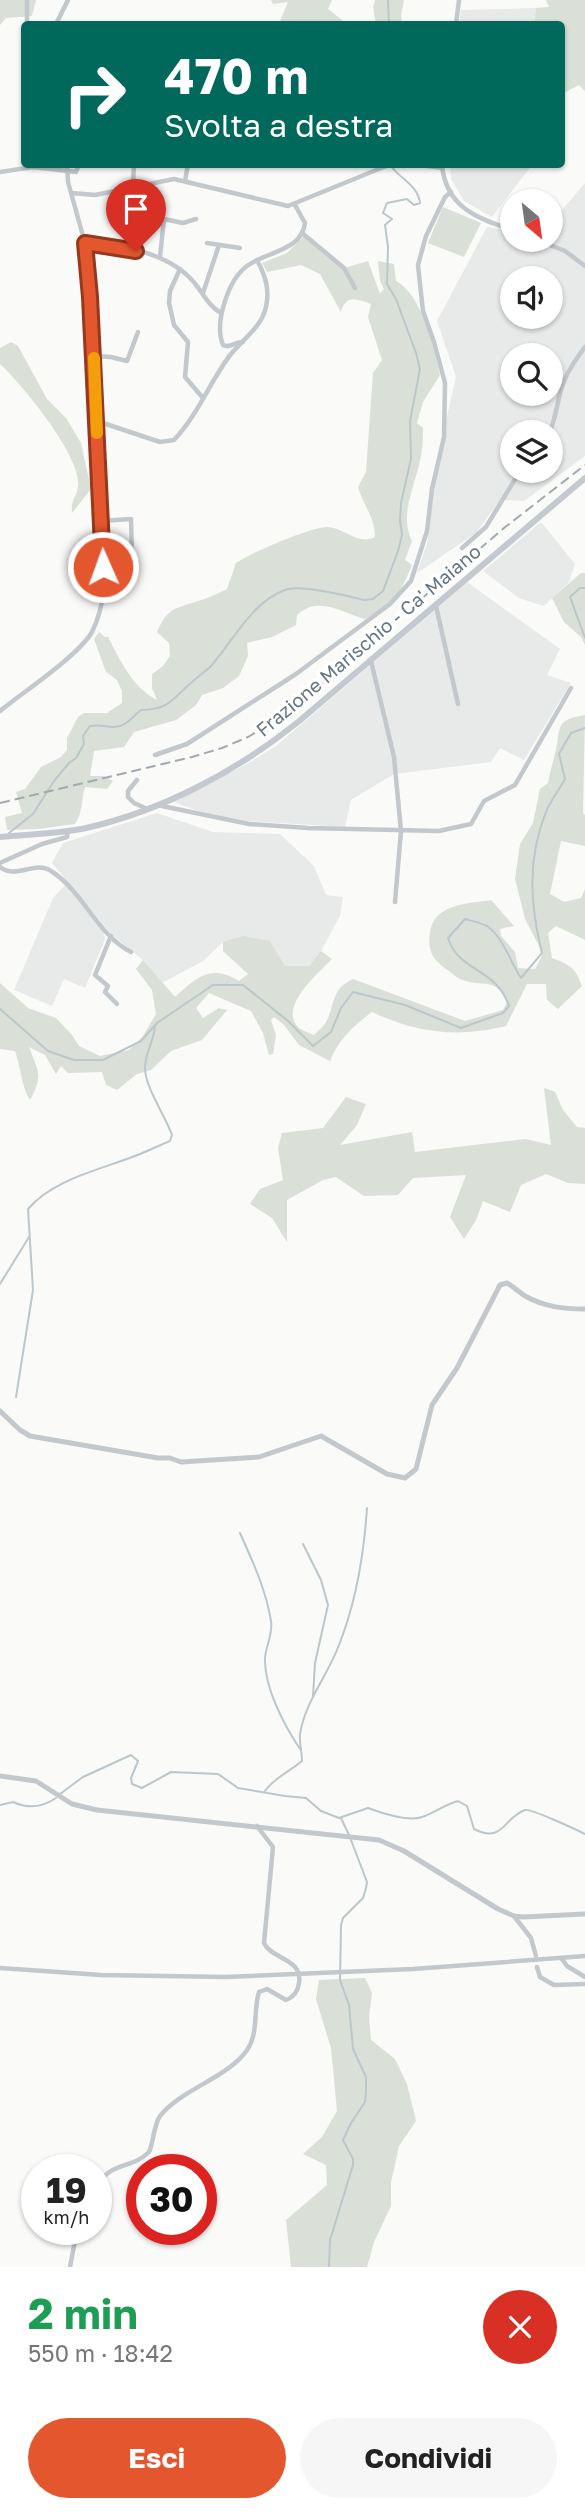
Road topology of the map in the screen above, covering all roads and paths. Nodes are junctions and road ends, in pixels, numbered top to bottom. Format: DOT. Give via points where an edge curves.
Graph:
graph roads {
  1 [pos="27,0"];
  2 [pos="68,0"];
  3 [pos="459,0"];
  4 [pos="27,21"];
  5 [pos="56,21"];
  6 [pos="456,21"];
  7 [pos="26,168"];
  8 [pos="42,168"];
  9 [pos="67,168"];
  10 [pos="78,168"];
  11 [pos="134,168"];
  12 [pos="187,168"];
  13 [pos="379,168"];
  14 [pos="443,168"];
  15 [pos="67,171"];
  16 [pos="0,172"];
  17 [pos="185,181"];
  18 [pos="133,186"];
  19 [pos="72,192"];
  20 [pos="450,192"];
  21 [pos="295,205"];
  22 [pos="196,219"];
  23 [pos="500,226"];
  24 [pos="302,233"];
  25 [pos="85,243"];
  26 [pos="207,243"];
  27 [pos="219,245"];
  28 [pos="240,248"];
  29 [pos="564,251"];
  30 [pos="160,257"];
  31 [pos="257,260"];
  32 [pos="585,266"];
  33 [pos="180,269"];
  34 [pos="355,288"];
  35 [pos="203,293"];
  36 [pos="221,313"];
  37 [pos="138,332"];
  38 [pos="243,342"];
  39 [pos="585,347"];
  40 [pos="93,356"];
  41 [pos="203,398"];
  42 [pos="555,420"];
  43 [pos="97,421"];
  44 [pos="585,478"];
  45 [pos="513,483"];
  46 [pos="101,521"];
  47 [pos="462,548"];
  48 [pos="132,553"];
  49 [pos="436,605"];
  50 [pos="370,660"];
  51 [pos="571,688"];
  52 [pos="458,704"];
  53 [pos="0,711"];
  54 [pos="155,755"];
  55 [pos="137,779"];
  56 [pos="156,805"];
  57 [pos="148,809"];
  58 [pos="68,831"];
  59 [pos="401,831"];
  60 [pos="0,837"];
  61 [pos="0,865"];
  62 [pos="396,902"];
  63 [pos="111,936"];
  64 [pos="131,952"];
  65 [pos="117,1004"];
  66 [pos="585,1309"];
  67 [pos="0,1411"];
  68 [pos="0,1776"];
  69 [pos="257,1826"];
  70 [pos="585,1914"];
  71 [pos="514,1916"];
  72 [pos="536,1956"];
  73 [pos="585,1956"];
  74 [pos="562,1959"];
  75 [pos="537,1967"];
  76 [pos="0,1968"];
  77 [pos="585,1977"];
  78 [pos="585,1984"];
  79 [pos="112,2169"];
  80 [pos="74,2245"];
  81 [pos="70,2267"];
  1 -- 4 [label="street"];
  2 -- 5 [label="street"];
  3 -- 6 [label="street"];
  7 -- 16 [label="street"];
  8 -- 15 [label="street"];
  9 -- 15 [label="street"];
  10 -- 15 [label="street"];
  11 -- 18 [label="street"];
  12 -- 17 [label="street"];
  13 -- 21 [label="street"];
  14 -- 20 [label="street"];
  15 -- 19 [label="street"];
  17 -- 18 [label="street" via="167,179"];
  17 -- 21 [label="street" via="279,206"];
  18 -- 19 [label="street" via="95,195"];
  19 -- 25 [label="street"];
  20 -- 23 [label="street" via="462,208"];
  20 -- 54 [label="street" via="426,236 418,265 423,312 445,383 444,437 427,531 411,581 390,604 296,674 187,744"];
  21 -- 24 [label="street" via="305,223"];
  22 -- 30 [label="street" via="183,223 164,219"];
  24 -- 31 [label="street" via="288,247"];
  24 -- 34 [label="street" via="344,268"];
  25 -- 30 [label="street"];
  25 -- 40 [label="street"];
  26 -- 27 [label="street"];
  27 -- 28 [label="street"];
  27 -- 35 [label="street"];
  29 -- 32 [label="street"];
  30 -- 33 [label="street"];
  31 -- 36 [label="street" via="244,268"];
  31 -- 38 [label="street" via="267,285 266,306 257,327"];
  33 -- 35 [label="street"];
  33 -- 41 [label="street" via="170,291 171,318 188,342 185,377"];
  35 -- 36 [label="street"];
  36 -- 38 [label="street" via="223,345"];
  37 -- 40 [label="street" via="127,361"];
  38 -- 41 [label="street"];
  39 -- 42 [label="street" via="560,392"];
  40 -- 43 [label="street"];
  41 -- 43 [label="street" via="179,434 167,442"];
  43 -- 46 [label="street"];
  44 -- 49 [label="main road, Frazione Marischio - Ca' Maiano"];
  45 -- 47 [label="street" via="486,527"];
  46 -- 48 [label="street" via="131,519"];
  46 -- 53 [label="street" via="104,590 101,612 90,635"];
  49 -- 50 [label="main road, Frazione Marischio - Ca' Maiano"];
  49 -- 52 [label="street"];
  50 -- 56 [label="main road, Frazione Marischio - Ca' Maiano" via="265,747"];
  50 -- 59 [label="street" via="394,757"];
  51 -- 59 [label="street" via="515,785 484,801 471,824 439,831"];
  55 -- 57 [label="street" via="128,797"];
  56 -- 57 [label="main road, Frazione Marischio - Ca' Maiano"];
  56 -- 59 [label="street" via="249,824"];
  57 -- 58 [label="main road, Frazione Marischio - Ca' Maiano"];
  58 -- 60 [label="main road, Frazione Marischio - Ca' Maiano"];
  58 -- 61 [label="street" via="67,837"];
  59 -- 62 [label="street"];
  61 -- 63 [label="street" via="14,872 47,868 68,883"];
  63 -- 64 [label="street"];
  63 -- 65 [label="street" via="95,975 108,986 106,992"];
  66 -- 67 [label="street" via="561,1310 507,1283 500,1285 457,1368 436,1396 416,1469 405,1478 387,1474 321,1436 259,1457 181,1462 30,1436"];
  68 -- 69 [label="street" via="43,1785 72,1804 97,1810"];
  69 -- 71 [label="street" via="379,1840"];
  69 -- 79 [label="street" via="273,1847 264,1943 295,1966 300,1979 297,1991 286,2000 267,1989 259,1992 251,2043 242,2057 165,2111 155,2126 149,2152"];
  70 -- 71 [label="street"];
  71 -- 72 [label="street" via="531,1938"];
  73 -- 74 [label="street"];
  74 -- 76 [label="street" via="226,1977"];
  74 -- 77 [label="street"];
  75 -- 78 [label="street" via="540,1977 554,1984"];
  80 -- 81 [label="street"];
}
